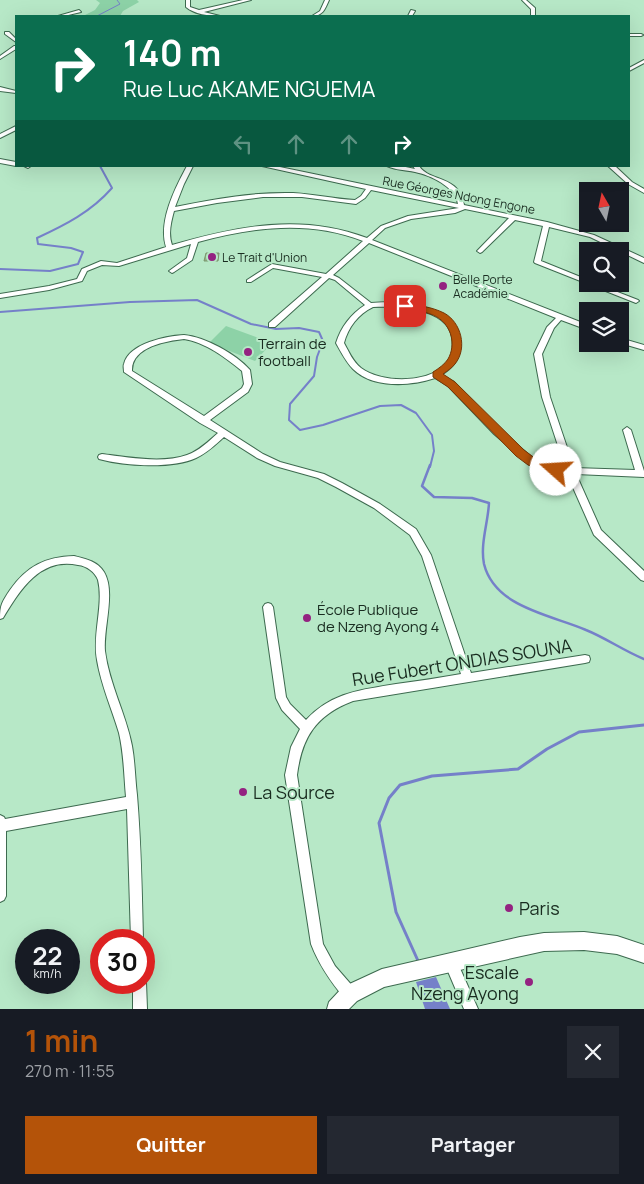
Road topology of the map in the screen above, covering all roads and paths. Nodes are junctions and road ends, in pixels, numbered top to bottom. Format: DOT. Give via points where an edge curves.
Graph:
graph roads {
  1 [pos="188,0"];
  2 [pos="249,0"];
  3 [pos="327,0"];
  4 [pos="524,0"];
  5 [pos="79,11"];
  6 [pos="201,11"];
  7 [pos="413,11"];
  8 [pos="64,15"];
  9 [pos="215,15"];
  10 [pos="316,15"];
  11 [pos="411,15"];
  12 [pos="533,15"];
  13 [pos="7,34"];
  14 [pos="630,35"];
  15 [pos="641,35"];
  16 [pos="15,39"];
  17 [pos="15,48"];
  18 [pos="0,58"];
  19 [pos="644,61"];
  20 [pos="630,69"];
  21 [pos="0,89"];
  22 [pos="15,92"];
  23 [pos="15,128"];
  24 [pos="0,136"];
  25 [pos="0,161"];
  26 [pos="15,164"];
  27 [pos="189,167"];
  28 [pos="269,167"];
  29 [pos="404,167"];
  30 [pos="612,167"];
  31 [pos="417,168"];
  32 [pos="369,188"];
  33 [pos="644,191"];
  34 [pos="462,207"];
  35 [pos="171,210"];
  36 [pos="513,218"];
  37 [pos="546,224"];
  38 [pos="369,240"];
  39 [pos="195,241"];
  40 [pos="170,248"];
  41 [pos="480,251"];
  42 [pos="644,261"];
  43 [pos="172,272"];
  44 [pos="329,276"];
  45 [pos="579,279"];
  46 [pos="249,281"];
  47 [pos="612,292"];
  48 [pos="0,296"];
  49 [pos="636,301"];
  50 [pos="370,306"];
  51 [pos="560,317"];
  52 [pos="272,324"];
  53 [pos="579,324"];
  54 [pos="629,343"];
  55 [pos="644,348"];
  56 [pos="436,375"];
  57 [pos="203,421"];
  58 [pos="627,430"];
  59 [pos="223,433"];
  60 [pos="102,457"];
  61 [pos="570,472"];
  62 [pos="642,474"];
  63 [pos="644,576"];
  64 [pos="268,606"];
  65 [pos="0,615"];
  66 [pos="586,659"];
  67 [pos="467,677"];
  68 [pos="306,728"];
  69 [pos="132,802"];
  70 [pos="0,823"];
  71 [pos="0,896"];
  72 [pos="138,929"];
  73 [pos="644,954"];
  74 [pos="446,963"];
  75 [pos="139,994"];
  76 [pos="350,994"];
  77 [pos="140,1009"];
  78 [pos="336,1009"];
  79 [pos="471,1009"];
  1 -- 6 [label="street" via="188,7"];
  2 -- 6 [label="street"];
  3 -- 10 [label="street" via="322,12"];
  4 -- 12 [label="street" via="533,9"];
  5 -- 8 [label="street"];
  6 -- 9 [label="street"];
  7 -- 11 [label="street"];
  13 -- 16 [label="street"];
  14 -- 15 [label="street"];
  17 -- 18 [label="street"];
  19 -- 20 [label="street"];
  21 -- 22 [label="street"];
  23 -- 24 [label="street"];
  25 -- 26 [label="street"];
  27 -- 35 [label="street"];
  28 -- 32 [label="street, Rue Géorges Ndong Engone"];
  29 -- 31 [label="street"];
  30 -- 33 [label="street"];
  31 -- 34 [label="street" via="455,190 461,197"];
  32 -- 34 [label="street, Rue Géorges Ndong Engone"];
  32 -- 35 [label="street" via="356,202 263,195 215,200"];
  34 -- 36 [label="street, Rue Géorges Ndong Engone"];
  34 -- 38 [label="street" via="455,212 398,220 383,227"];
  35 -- 40 [label="street" via="167,241"];
  36 -- 37 [label="street, Rue Géorges Ndong Engone"];
  36 -- 41 [label="street"];
  37 -- 42 [label="street, Rue Géorges Ndong Engone" via="592,236"];
  37 -- 45 [label="street" via="537,262"];
  38 -- 39 [label="street" via="336,230 287,226 236,231"];
  38 -- 44 [label="street"];
  38 -- 51 [label="street"];
  39 -- 40 [label="street"];
  39 -- 43 [label="street" via="190,260"];
  40 -- 48 [label="street" via="117,265 101,264 84,270 80,280"];
  44 -- 46 [label="street" via="272,266"];
  44 -- 50 [label="street" via="346,285"];
  44 -- 52 [label="street"];
  47 -- 49 [label="street"];
  50 -- 56 [label="street" via="418,308 441,315 455,331 457,347 452,362"];
  50 -- 56 [label="street" via="348,324 340,343 360,372 390,382 422,380"];
  51 -- 53 [label="street"];
  51 -- 61 [label="street" via="551,327 538,354 546,397"];
  54 -- 55 [label="street"];
  56 -- 61 [label="street" via="451,384 532,462"];
  57 -- 57 [label="street" via="128,372 128,362 146,346 182,337 191,338 239,364 248,377 245,390"];
  57 -- 59 [label="street"];
  58 -- 62 [label="street"];
  59 -- 60 [label="street" via="204,450 185,459"];
  59 -- 67 [label="street" via="260,456 339,485 377,506 413,532 426,555"];
  61 -- 62 [label="street"];
  61 -- 63 [label="street" via="597,532"];
  64 -- 68 [label="street" via="281,698"];
  65 -- 69 [label="street" via="25,578 35,570 72,560 93,566 100,573 104,587 100,630 102,664 127,745"];
  66 -- 67 [label="street, Rue Fubert ONDIAS SOUNA"];
  67 -- 68 [label="street, Rue Fubert ONDIAS SOUNA" via="340,700 315,717"];
  68 -- 76 [label="street, Rue Fubert ONDIAS SOUNA" via="298,741 291,775 317,944 322,958"];
  69 -- 70 [label="street"];
  69 -- 72 [label="street"];
  70 -- 71 [label="street"];
  73 -- 74 [label="main road" via="600,942 544,942"];
  74 -- 76 [label="main road" via="382,978"];
  74 -- 79 [label="street"];
  75 -- 77 [label="street"];
  76 -- 78 [label="main road"];
}
